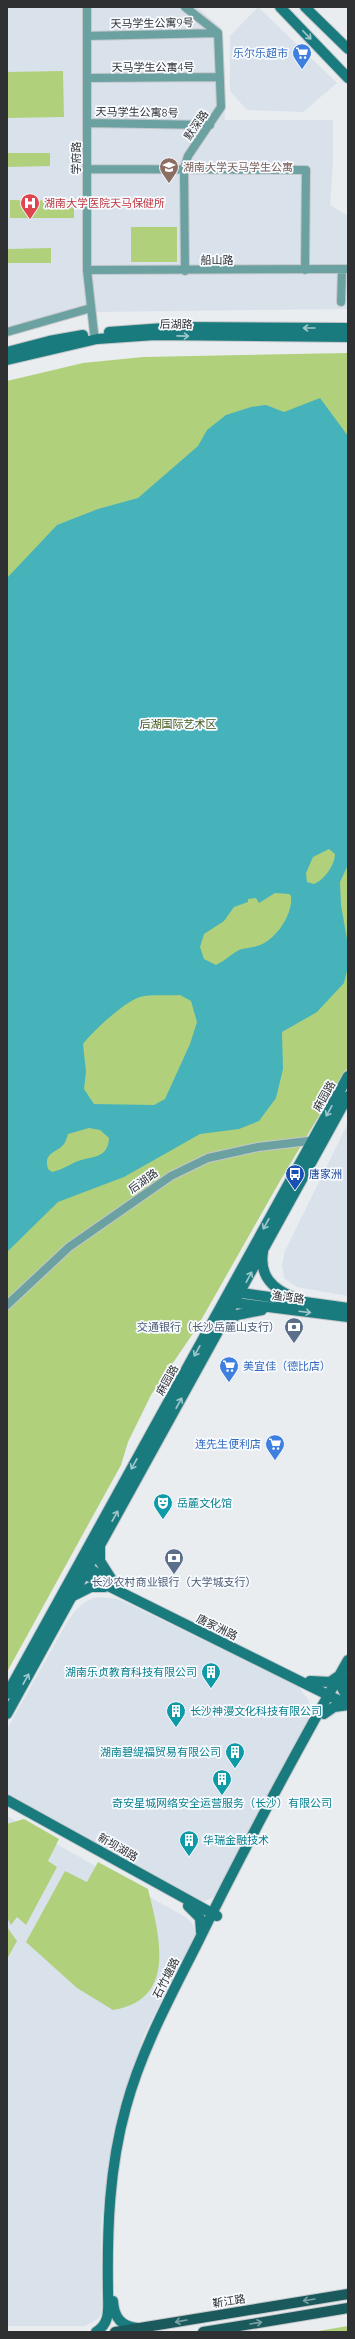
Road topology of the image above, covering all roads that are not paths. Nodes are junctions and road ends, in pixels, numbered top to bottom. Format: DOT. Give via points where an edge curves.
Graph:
graph roads {
  1 [pos="86,7"];
  2 [pos="185,7"];
  3 [pos="280,7"];
  4 [pos="305,7"];
  5 [pos="218,33"];
  6 [pos="87,36"];
  7 [pos="348,49"];
  8 [pos="220,77"];
  9 [pos="87,78"];
  10 [pos="348,78"];
  11 [pos="87,123"];
  12 [pos="210,124"];
  13 [pos="87,169"];
  14 [pos="184,169"];
  15 [pos="345,269"];
  16 [pos="87,270"];
  17 [pos="305,270"];
  18 [pos="185,271"];
  19 [pos="341,302"];
  20 [pos="91,308"];
  21 [pos="348,328"];
  22 [pos="7,332"];
  23 [pos="94,333"];
  24 [pos="348,337"];
  25 [pos="7,352"];
  26 [pos="7,360"];
  27 [pos="348,1076"];
  28 [pos="348,1096"];
  29 [pos="318,1140"];
  30 [pos="264,1247"];
  31 [pos="235,1292"];
  32 [pos="229,1302"];
  33 [pos="306,1302"];
  34 [pos="7,1305"];
  35 [pos="348,1308"];
  36 [pos="288,1309"];
  37 [pos="348,1317"];
  38 [pos="219,1331"];
  39 [pos="102,1541"];
  40 [pos="82,1568"];
  41 [pos="113,1587"];
  42 [pos="71,1597"];
  43 [pos="348,1660"];
  44 [pos="344,1673"];
  45 [pos="310,1683"];
  46 [pos="7,1694"];
  47 [pos="331,1694"];
  48 [pos="348,1700"];
  49 [pos="348,1706"];
  50 [pos="322,1713"];
  51 [pos="7,1714"];
  52 [pos="7,1800"];
  53 [pos="7,1806"];
  54 [pos="222,1891"];
  55 [pos="190,1904"];
  56 [pos="213,1917"];
  57 [pos="199,1940"];
  58 [pos="348,2294"];
  59 [pos="348,2308"];
  60 [pos="140,2328"];
  61 [pos="96,2332"];
  62 [pos="114,2332"];
  63 [pos="203,2332"];
  1 -- 6 [label="street, 学府路"];
  2 -- 5 [label="street"];
  3 -- 10 [label="main road, one-way"];
  4 -- 7 [label="main road"];
  5 -- 6 [label="street, 天马学生公寓9号"];
  5 -- 8 [label="street, 默深路"];
  6 -- 9 [label="street, 学府路"];
  8 -- 9 [label="street, 天马学生公寓4号"];
  8 -- 12 [label="street, 默深路" via="220,107"];
  9 -- 11 [label="street, 学府路"];
  11 -- 12 [label="street, 天马学生公寓8号"];
  11 -- 13 [label="street, 学府路"];
  12 -- 14 [label="street, 默深路" via="188,156"];
  13 -- 14 [label="street"];
  13 -- 16 [label="street, 学府路"];
  14 -- 17 [label="street" via="306,170"];
  14 -- 18 [label="street, 默深路"];
  15 -- 17 [label="street, 船山路"];
  15 -- 19 [label="street"];
  16 -- 18 [label="street, 船山路"];
  16 -- 20 [label="street, 学府路"];
  17 -- 18 [label="street, 船山路"];
  20 -- 22 [label="street"];
  20 -- 23 [label="street, 学府路"];
  21 -- 23 [label="main road, 后湖路, one-way" via="178,327"];
  23 -- 25 [label="main road, 后湖路"];
  26 -- 24 [label="main road, 后湖路, one-way" via="104,339 155,335"];
  27 -- 29 [label="main road, 麻园路, one-way"];
  28 -- 29 [label="main road, 麻园路"];
  29 -- 30 [label="main road, 麻园路"];
  29 -- 31 [label="main road, 麻园路, one-way"];
  29 -- 34 [label="street, 后湖路" via="208,1158 171,1176 69,1247"];
  31 -- 30 [label="main road, 麻园路, one-way"];
  30 -- 33 [label="main road" via="263,1266 268,1280 282,1292"];
  31 -- 32 [label="main road, 麻园路"];
  31 -- 33 [label="main road, 渔湾路"];
  32 -- 36 [label="main road, 渔湾路"];
  32 -- 38 [label="main road, 麻园路"];
  32 -- 40 [label="main road, 麻园路, one-way"];
  33 -- 35 [label="main road, 渔湾路"];
  36 -- 37 [label="main road, 渔湾路, one-way"];
  36 -- 38 [label="main road" via="246,1312 230,1320"];
  39 -- 38 [label="main road, 麻园路, one-way"];
  39 -- 40 [label="main road, 麻园路"];
  39 -- 41 [label="main road" via="100,1561"];
  40 -- 41 [label="main road, 唐家洲路"];
  40 -- 42 [label="main road, 麻园路"];
  40 -- 46 [label="main road, 麻园路"];
  41 -- 42 [label="main road" via="91,1587"];
  41 -- 45 [label="main road, 唐家洲路"];
  51 -- 42 [label="main road, 麻园路, one-way"];
  43 -- 44 [label="main road, 石竹塘路"];
  44 -- 45 [label="main road" via="330,1682"];
  44 -- 47 [label="main road, 石竹塘路"];
  44 -- 48 [label="main road" via="342,1688"];
  45 -- 47 [label="main road, 唐家洲路"];
  45 -- 50 [label="main road" via="318,1694"];
  47 -- 48 [label="main road, 唐家洲路"];
  47 -- 49 [label="main road, 唐家洲路"];
  47 -- 50 [label="main road, 石竹塘路"];
  49 -- 50 [label="main road" via="334,1707"];
  50 -- 54 [label="main road, 石竹塘路"];
  50 -- 56 [label="main road, 石竹塘路"];
  52 -- 55 [label="main road, 新坝湖路"];
  53 -- 55 [label="main road, 新坝湖路"];
  54 -- 55 [label="main road" via="210,1904"];
  54 -- 56 [label="main road, 石竹塘路"];
  55 -- 56 [label="main road, 新坝湖路"];
  55 -- 57 [label="main road" via="200,1918 202,1927"];
  56 -- 57 [label="main road, 石竹塘路"];
  56 -- 60 [label="main road, 石竹塘路" via="152,2051 124,2139 114,2214 114,2308 122,2323"];
  57 -- 61 [label="main road, 石竹塘路" via="148,2044 125,2108 108,2204 108,2314 105,2324"];
  58 -- 60 [label="main road, 靳江路, one-way"];
  63 -- 59 [label="main road, one-way"];
  60 -- 62 [label="main road, 靳江路"];
}
